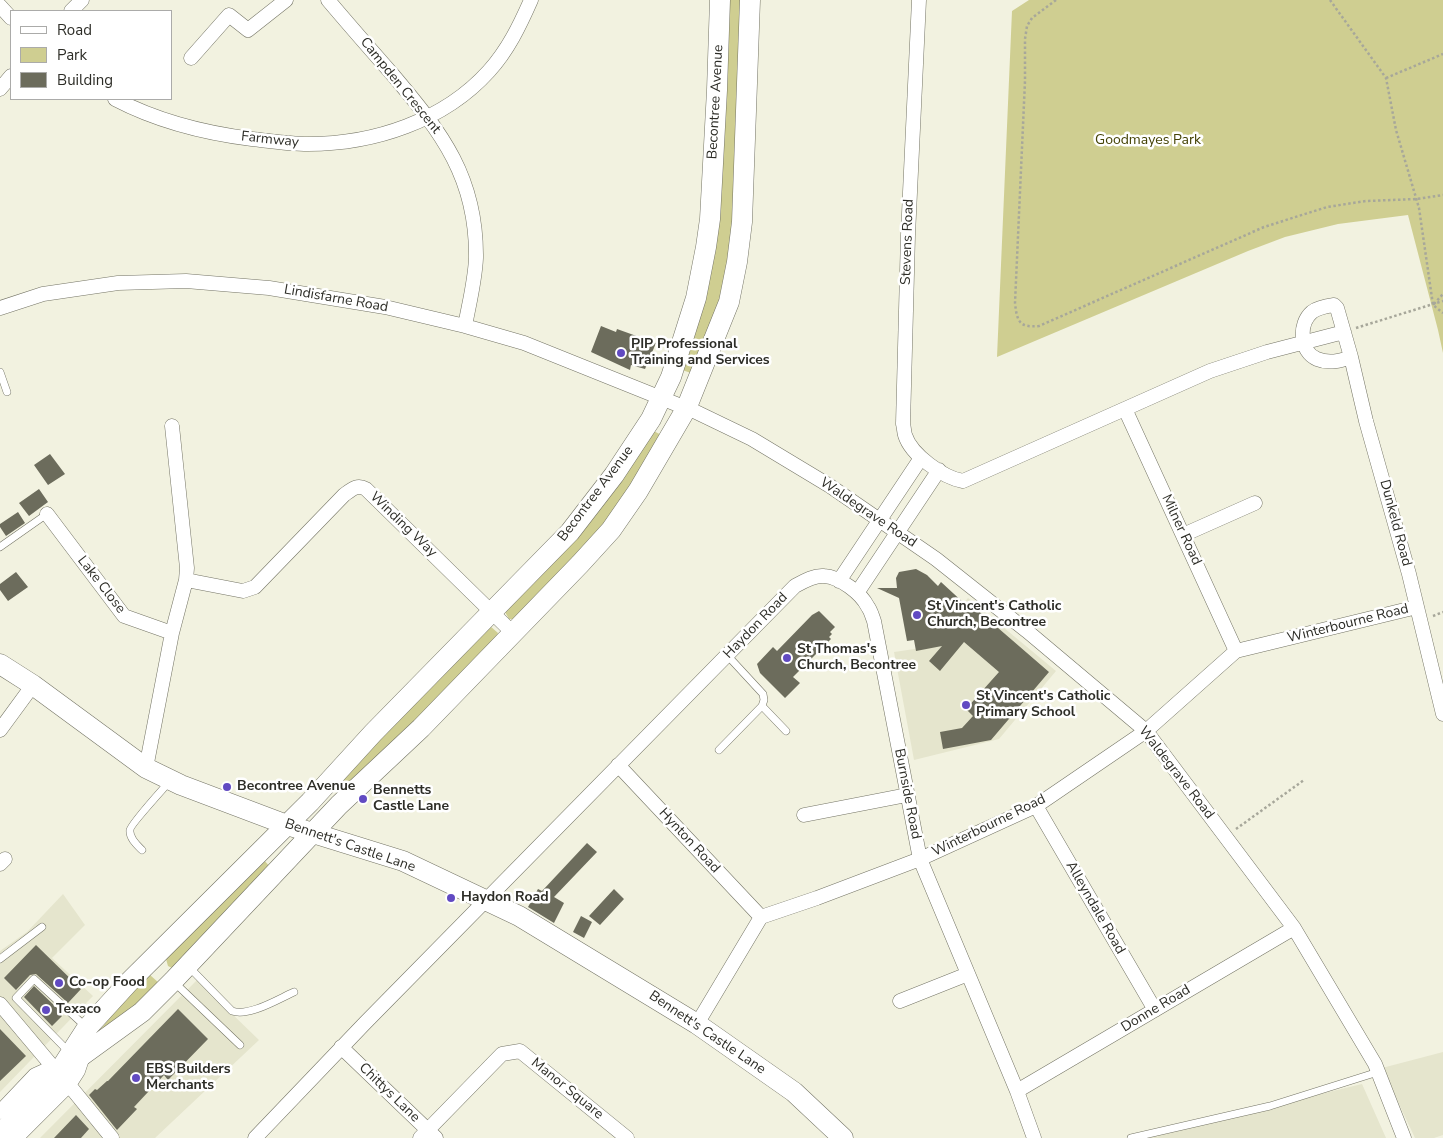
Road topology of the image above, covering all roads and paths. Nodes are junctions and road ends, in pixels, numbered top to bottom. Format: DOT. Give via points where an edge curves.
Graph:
graph roads {
  1 [pos="82,0"];
  2 [pos="286,0"];
  3 [pos="328,0"];
  4 [pos="531,0"];
  5 [pos="720,0"];
  6 [pos="750,0"];
  7 [pos="919,0"];
  8 [pos="1056,0"];
  9 [pos="1330,0"];
  10 [pos="0,6"];
  11 [pos="72,10"];
  12 [pos="10,17"];
  13 [pos="1443,54"];
  14 [pos="191,58"];
  15 [pos="10,77"];
  16 [pos="1386,78"];
  17 [pos="0,89"];
  18 [pos="117,100"];
  19 [pos="428,116"];
  20 [pos="1443,195"];
  21 [pos="1417,199"];
  22 [pos="1443,294"];
  23 [pos="1443,301"];
  24 [pos="1433,304"];
  25 [pos="0,308"];
  26 [pos="1443,313"];
  27 [pos="465,326"];
  28 [pos="1344,332"];
  29 [pos="1304,343"];
  30 [pos="1351,357"];
  31 [pos="0,372"];
  32 [pos="7,392"];
  33 [pos="661,398"];
  34 [pos="686,409"];
  35 [pos="1125,409"];
  36 [pos="172,426"];
  37 [pos="921,458"];
  38 [pos="939,470"];
  39 [pos="1255,503"];
  40 [pos="47,514"];
  41 [pos="880,520"];
  42 [pos="897,533"];
  43 [pos="1183,534"];
  44 [pos="0,547"];
  45 [pos="824,576"];
  46 [pos="186,580"];
  47 [pos="839,581"];
  48 [pos="857,593"];
  49 [pos="1417,607"];
  50 [pos="492,612"];
  51 [pos="172,632"];
  52 [pos="513,633"];
  53 [pos="1236,651"];
  54 [pos="727,655"];
  55 [pos="0,664"];
  56 [pos="33,685"];
  57 [pos="762,706"];
  58 [pos="1443,714"];
  59 [pos="0,730"];
  60 [pos="786,731"];
  61 [pos="1146,731"];
  62 [pos="720,750"];
  63 [pos="618,765"];
  64 [pos="146,768"];
  65 [pos="170,780"];
  66 [pos="1304,780"];
  67 [pos="907,795"];
  68 [pos="1036,806"];
  69 [pos="804,815"];
  70 [pos="287,825"];
  71 [pos="313,832"];
  72 [pos="1226,837"];
  73 [pos="142,850"];
  74 [pos="920,859"];
  75 [pos="486,900"];
  76 [pos="761,917"];
  77 [pos="42,927"];
  78 [pos="1294,928"];
  79 [pos="0,958"];
  80 [pos="150,960"];
  81 [pos="188,966"];
  82 [pos="968,974"];
  83 [pos="173,981"];
  84 [pos="294,992"];
  85 [pos="900,1001"];
  86 [pos="0,1004"];
  87 [pos="1155,1010"];
  88 [pos="697,1024"];
  89 [pos="87,1028"];
  90 [pos="240,1045"];
  91 [pos="342,1047"];
  92 [pos="76,1054"];
  93 [pos="1378,1072"];
  94 [pos="64,1079"];
  95 [pos="1017,1091"];
  96 [pos="0,1112"];
  97 [pos="0,1134"];
  98 [pos="428,1136"];
  99 [pos="16,1138"];
  100 [pos="112,1138"];
  101 [pos="255,1138"];
  102 [pos="627,1138"];
  103 [pos="844,1138"];
  104 [pos="1034,1138"];
  105 [pos="1131,1138"];
  106 [pos="1404,1138"];
  1 -- 11 [label="street"];
  2 -- 14 [label="street" via="248,30 229,15"];
  3 -- 19 [label="street, Campden Crescent"];
  4 -- 19 [label="street, Farmway" via="507,48 489,71 462,96"];
  5 -- 33 [label="street, Becontree Avenue" via="708,238 696,298 671,377"];
  6 -- 34 [label="street, Becontree Avenue" via="745,165 737,262 729,302"];
  7 -- 37 [label="street, Stevens Road" via="903,424 905,436"];
  8 -- 21 [label="path" via="1032,18 1025,39 1015,303 1016,316 1022,324 1039,326 1264,227 1327,207 1366,201"];
  9 -- 16 [label="path"];
  10 -- 12 [label="street"];
  13 -- 16 [label="path"];
  15 -- 17 [label="street"];
  16 -- 21 [label="path" via="1396,130"];
  18 -- 19 [label="street, Farmway" via="179,124 226,135 308,144 378,136"];
  19 -- 27 [label="street, Campden Crescent" via="463,178 474,227 476,259"];
  20 -- 21 [label="path"];
  21 -- 24 [label="path"];
  22 -- 24 [label="path"];
  23 -- 24 [label="path"];
  24 -- 26 [label="path"];
  24 -- 28 [label="path"];
  25 -- 27 [label="street, Lindisfarne Road" via="43,294 118,283 186,281 278,290 385,307"];
  27 -- 33 [label="street, Lindisfarne Road" via="524,343"];
  28 -- 29 [label="street, Stevens Road"];
  28 -- 29 [label="street, Dunkeld Road" via="1338,308 1325,306 1312,312 1304,322"];
  28 -- 30 [label="street, Dunkeld Road"];
  29 -- 30 [label="street" via="1320,360 1338,362"];
  29 -- 35 [label="street, Stevens Road" via="1210,371"];
  30 -- 49 [label="street, Dunkeld Road"];
  31 -- 32 [label="lane"];
  33 -- 34 [label="street, Waldegrave Road"];
  33 -- 50 [label="street, Becontree Avenue" via="614,475 570,532"];
  34 -- 41 [label="street, Waldegrave Road" via="752,439"];
  34 -- 52 [label="street, Becontree Avenue" via="611,530"];
  35 -- 38 [label="street, Stevens Road" via="963,481"];
  35 -- 43 [label="street, Milner Road"];
  36 -- 46 [label="street"];
  37 -- 38 [label="street, Stevens Road"];
  37 -- 41 [label="street"];
  38 -- 42 [label="street"];
  39 -- 43 [label="street"];
  40 -- 44 [label="lane"];
  40 -- 51 [label="street, Lake Close" via="124,616"];
  41 -- 42 [label="street, Waldegrave Road"];
  41 -- 47 [label="street"];
  42 -- 48 [label="street"];
  42 -- 61 [label="street, Waldegrave Road" via="936,559 1027,631"];
  43 -- 53 [label="street, Milner Road"];
  45 -- 47 [label="street, Burnside Road"];
  45 -- 54 [label="street, Haydon Road" via="810,578 795,586"];
  46 -- 50 [label="street, Winding Way" via="243,591 255,587 344,495 357,486 366,489"];
  46 -- 51 [label="street"];
  47 -- 48 [label="street, Burnside Road"];
  48 -- 67 [label="street, Burnside Road" via="868,605 874,621"];
  49 -- 53 [label="street, Winterbourne Road"];
  49 -- 58 [label="street, Dunkeld Road"];
  50 -- 52 [label="street, Winding Way"];
  50 -- 70 [label="street, Becontree Avenue"];
  51 -- 64 [label="street"];
  52 -- 71 [label="street, Becontree Avenue"];
  53 -- 61 [label="street, Winterbourne Road"];
  54 -- 57 [label="lane" via="763,694"];
  54 -- 63 [label="street, Haydon Road"];
  55 -- 56 [label="street, Bennett's Castle Lane"];
  56 -- 59 [label="street"];
  56 -- 64 [label="street, Bennett's Castle Lane"];
  57 -- 60 [label="lane"];
  57 -- 62 [label="lane"];
  61 -- 68 [label="street, Winterbourne Road"];
  61 -- 72 [label="street, Waldegrave Road"];
  63 -- 75 [label="street, Haydon Road"];
  63 -- 76 [label="street, Hynton Road"];
  64 -- 65 [label="street, Bennett's Castle Lane"];
  65 -- 70 [label="street, Bennett's Castle Lane"];
  65 -- 73 [label="lane" via="131,825 132,838"];
  66 -- 72 [label="path"];
  67 -- 69 [label="street"];
  67 -- 74 [label="street, Burnside Road"];
  68 -- 74 [label="street, Winterbourne Road"];
  68 -- 87 [label="street, Alleyndale Road"];
  70 -- 71 [label="street, Bennett's Castle Lane"];
  70 -- 80 [label="street, Becontree Avenue"];
  71 -- 75 [label="street, Bennett's Castle Lane" via="403,861"];
  71 -- 81 [label="street, Becontree Avenue"];
  72 -- 78 [label="street, Waldegrave Road"];
  74 -- 76 [label="street, Winterbourne Road"];
  74 -- 82 [label="street, Burnside Road"];
  75 -- 88 [label="street, Bennett's Castle Lane" via="520,916"];
  75 -- 91 [label="street, Haydon Road"];
  76 -- 88 [label="street"];
  77 -- 79 [label="lane"];
  78 -- 87 [label="street, Donne Road"];
  78 -- 93 [label="street, Waldegrave Road"];
  80 -- 83 [label="street"];
  80 -- 89 [label="street, Becontree Avenue"];
  81 -- 83 [label="street, Becontree Avenue"];
  81 -- 84 [label="lane" via="232,1011 238,1013 248,1012"];
  82 -- 85 [label="street"];
  82 -- 95 [label="street, Burnside Road"];
  83 -- 90 [label="lane"];
  83 -- 92 [label="street, Becontree Avenue" via="142,1012"];
  86 -- 94 [label="street"];
  87 -- 95 [label="street, Donne Road"];
  88 -- 103 [label="street, Bennett's Castle Lane" via="794,1092"];
  89 -- 92 [label="street, Becontree Avenue"];
  89 -- 92 [label="lane" via="34,979 16,998"];
  91 -- 98 [label="street, Chittys Lane"];
  91 -- 101 [label="street, Haydon Road"];
  92 -- 94 [label="street, Becontree Avenue"];
  93 -- 105 [label="lane" via="1270,1106"];
  93 -- 106 [label="street, Waldegrave Road"];
  94 -- 96 [label="street" via="46,1070 36,1075"];
  94 -- 97 [label="street, Becontree Avenue"];
  94 -- 99 [label="street, Becontree Avenue"];
  94 -- 100 [label="street"];
  95 -- 104 [label="street, Burnside Road"];
  98 -- 102 [label="street, Manor Square" via="502,1054 520,1051"];
}
